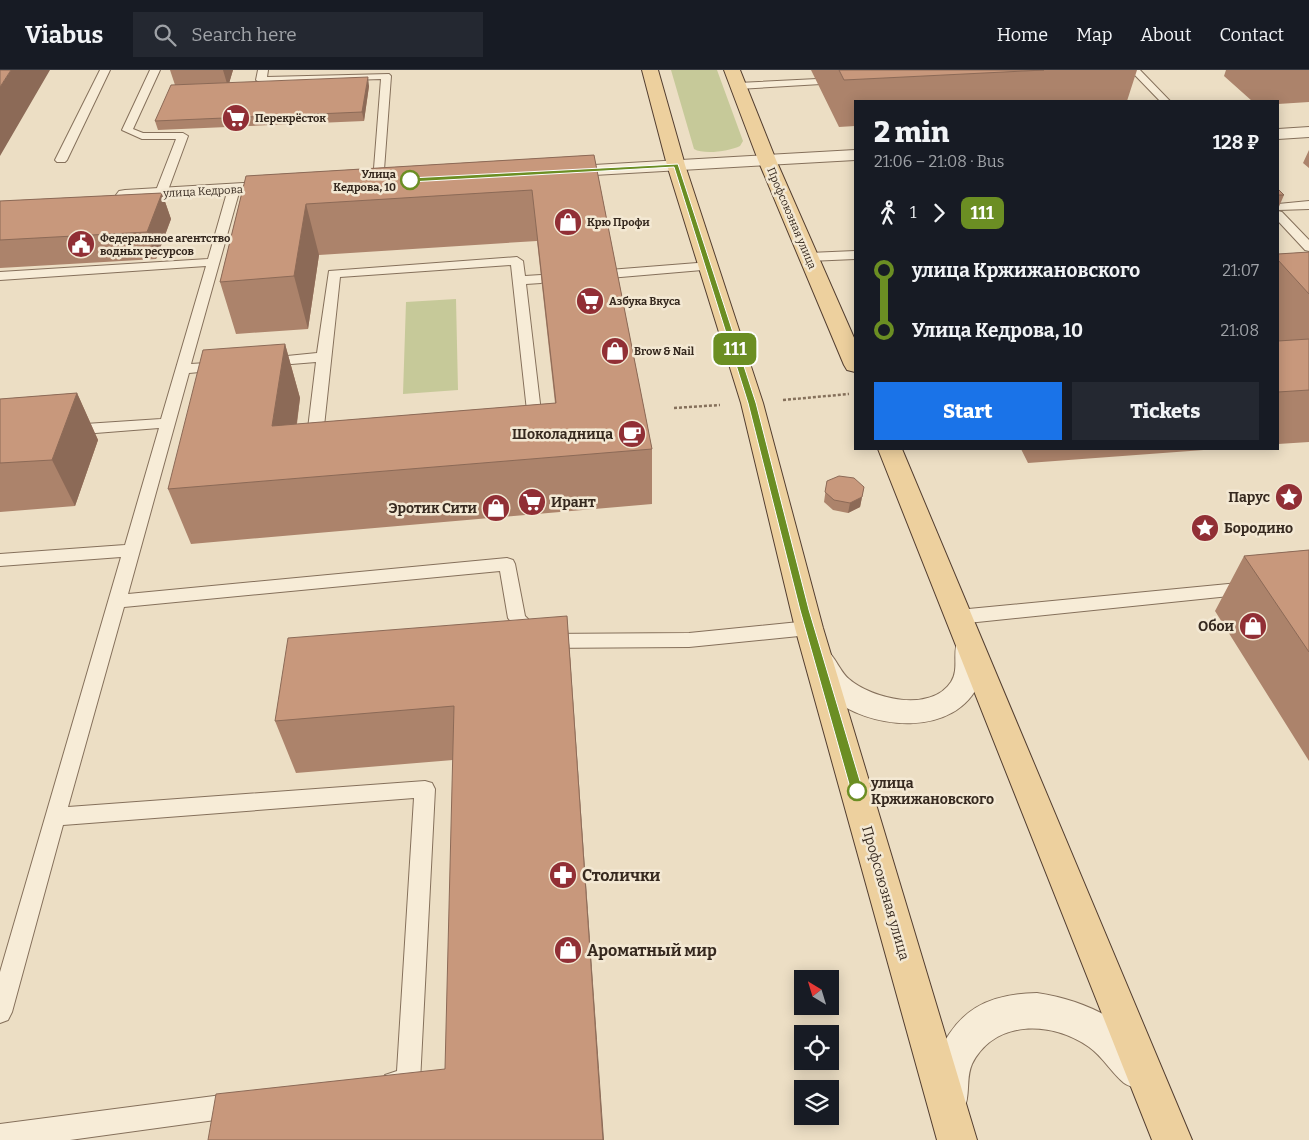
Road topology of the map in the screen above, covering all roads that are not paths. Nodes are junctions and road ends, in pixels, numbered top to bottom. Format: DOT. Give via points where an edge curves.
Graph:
graph roads {
  1 [pos="105,70"];
  2 [pos="155,70"];
  3 [pos="263,70"];
  4 [pos="650,70"];
  5 [pos="732,70"];
  6 [pos="1135,70"];
  7 [pos="817,82"];
  8 [pos="738,86"];
  9 [pos="1164,100"];
  10 [pos="1309,132"];
  11 [pos="1279,134"];
  12 [pos="854,155"];
  13 [pos="61,160"];
  14 [pos="767,160"];
  15 [pos="676,165"];
  16 [pos="546,172"];
  17 [pos="398,180"];
  18 [pos="371,182"];
  19 [pos="299,185"];
  20 [pos="234,189"];
  21 [pos="161,193"];
  22 [pos="112,196"];
  23 [pos="1309,205"];
  24 [pos="1279,207"];
  25 [pos="1279,216"];
  26 [pos="1309,247"];
  27 [pos="854,255"];
  28 [pos="809,257"];
  29 [pos="213,262"];
  30 [pos="710,266"];
  31 [pos="609,274"];
  32 [pos="0,276"];
  33 [pos="541,278"];
  34 [pos="519,280"];
  35 [pos="324,358"];
  36 [pos="258,363"];
  37 [pos="854,363"];
  38 [pos="239,364"];
  39 [pos="182,369"];
  40 [pos="166,423"];
  41 [pos="59,431"];
  42 [pos="527,438"];
  43 [pos="890,450"];
  44 [pos="323,455"];
  45 [pos="131,550"];
  46 [pos="0,560"];
  47 [pos="1270,586"];
  48 [pos="117,601"];
  49 [pos="958,617"];
  50 [pos="809,628"];
  51 [pos="970,645"];
  52 [pos="819,658"];
  53 [pos="56,817"];
  54 [pos="0,1012"];
  55 [pos="372,1087"];
  56 [pos="1155,1100"];
  57 [pos="260,1102"];
  58 [pos="955,1132"];
  59 [pos="0,1137"];
  60 [pos="1172,1140"];
  1 -- 13 [label="lane"];
  2 -- 21 [label="lane" via="127,130 142,136 183,136"];
  3 -- 18 [label="lane" via="260,80 386,76"];
  4 -- 15 [label="main road, Профсоюзная улица"];
  5 -- 8 [label="main road, Профсоюзная улица"];
  6 -- 9 [label="lane"];
  7 -- 8 [label="lane"];
  8 -- 14 [label="main road, Профсоюзная улица"];
  10 -- 11 [label="street"];
  12 -- 14 [label="street"];
  14 -- 15 [label="street"];
  14 -- 28 [label="main road, Профсоюзная улица"];
  15 -- 16 [label="street"];
  15 -- 30 [label="main road, Профсоюзная улица"];
  17 -- 18 [label="street"];
  19 -- 20 [label="street, улица Кедрова"];
  20 -- 21 [label="street, улица Кедрова"];
  20 -- 29 [label="lane"];
  21 -- 22 [label="street, улица Кедрова"];
  23 -- 24 [label="lane"];
  25 -- 26 [label="lane"];
  27 -- 28 [label="lane"];
  28 -- 37 [label="main road, Профсоюзная улица"];
  29 -- 32 [label="lane"];
  29 -- 39 [label="lane"];
  30 -- 31 [label="lane"];
  30 -- 50 [label="main road, Профсоюзная улица" via="752,403"];
  33 -- 34 [label="lane"];
  34 -- 35 [label="lane" via="517,261 334,274"];
  34 -- 42 [label="lane" via="542,419 536,437"];
  35 -- 36 [label="lane"];
  35 -- 44 [label="lane" via="313,456"];
  38 -- 39 [label="lane"];
  39 -- 40 [label="lane"];
  40 -- 41 [label="lane"];
  40 -- 45 [label="lane"];
  43 -- 49 [label="main road"];
  45 -- 46 [label="lane"];
  45 -- 48 [label="lane"];
  47 -- 49 [label="lane"];
  48 -- 50 [label="lane" via="507,564 517,618 538,640 689,640"];
  48 -- 53 [label="lane"];
  49 -- 51 [label="main road"];
  50 -- 52 [label="main road, Профсоюзная улица"];
  51 -- 52 [label="street" via="973,662 970,678 961,693 946,704 926,711 904,713 881,710 853,698 827,675"];
  51 -- 56 [label="main road"];
  52 -- 58 [label="main road, Профсоюзная улица"];
  53 -- 54 [label="lane"];
  53 -- 55 [label="lane" via="425,789 408,1082"];
  56 -- 58 [label="street" via="1139,1070 1117,1046 1091,1027 1062,1014 1034,1010 1006,1013 983,1024 964,1041 952,1066 948,1094"];
  56 -- 60 [label="main road"];
  57 -- 59 [label="lane"];
}
